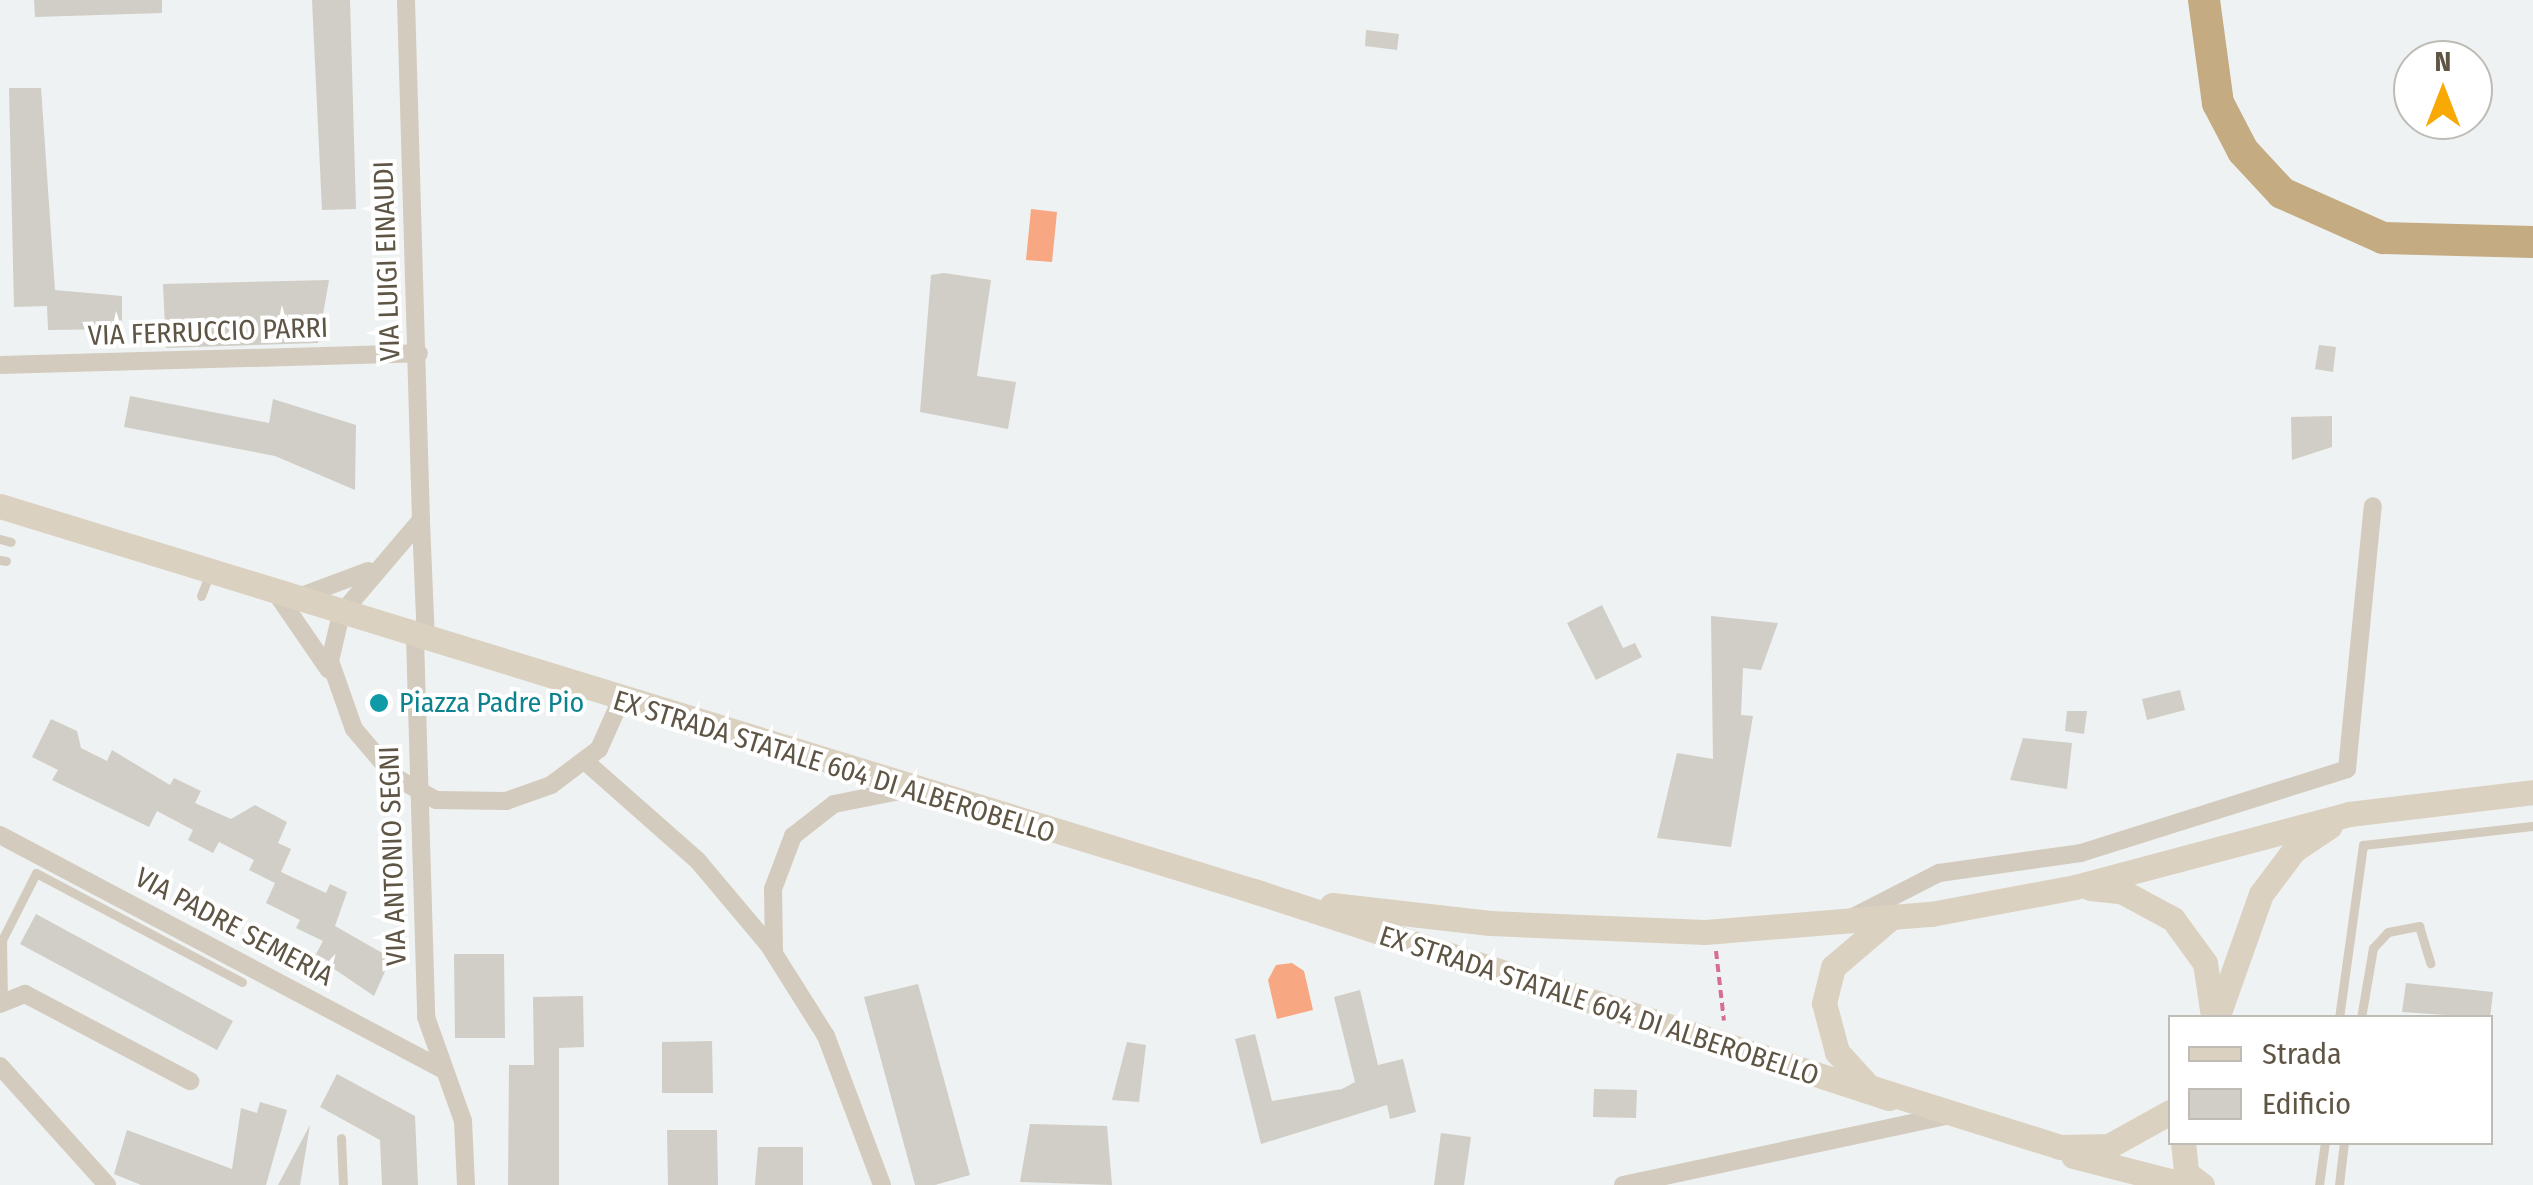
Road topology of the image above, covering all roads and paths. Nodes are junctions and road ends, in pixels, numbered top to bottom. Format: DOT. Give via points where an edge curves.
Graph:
graph roads {
  1 [pos="406,0"];
  2 [pos="2204,0"];
  3 [pos="2526,242"];
  4 [pos="418,353"];
  5 [pos="0,365"];
  6 [pos="0,506"];
  7 [pos="2373,506"];
  8 [pos="421,520"];
  9 [pos="373,568"];
  10 [pos="285,595"];
  11 [pos="342,614"];
  12 [pos="421,639"];
  13 [pos="332,674"];
  14 [pos="620,702"];
  15 [pos="587,763"];
  16 [pos="904,790"];
  17 [pos="2533,792"];
  18 [pos="418,794"];
  19 [pos="2420,802"];
  20 [pos="2532,826"];
  21 [pos="5,844"];
  22 [pos="2075,887"];
  23 [pos="1254,891"];
  24 [pos="1894,917"];
  25 [pos="1843,922"];
  26 [pos="1713,931"];
  27 [pos="774,952"];
  28 [pos="2430,963"];
  29 [pos="242,982"];
  30 [pos="1,1003"];
  31 [pos="2215,1015"];
  32 [pos="2216,1015"];
  33 [pos="2339,1015"];
  34 [pos="2361,1015"];
  35 [pos="1723,1050"];
  36 [pos="0,1066"];
  37 [pos="442,1069"];
  38 [pos="190,1081"];
  39 [pos="1889,1098"];
  40 [pos="2168,1113"];
  41 [pos="1946,1116"];
  42 [pos="342,1138"];
  43 [pos="2020,1141"];
  44 [pos="2183,1145"];
  45 [pos="2325,1145"];
  46 [pos="2344,1145"];
  47 [pos="107,1185"];
  48 [pos="343,1185"];
  49 [pos="466,1185"];
  50 [pos="882,1185"];
  51 [pos="1622,1185"];
  52 [pos="2186,1185"];
  53 [pos="2202,1185"];
  54 [pos="2319,1185"];
  55 [pos="2338,1185"];
  1 -- 4 [label="street, VIA LUIGI EINAUDI"];
  2 -- 3 [label="highway" via="2218,103 2243,151 2282,192 2383,238"];
  4 -- 5 [label="street, VIA FERRUCCIO PARRI"];
  4 -- 8 [label="street, VIA LUIGI EINAUDI"];
  6 -- 10 [label="main road, EX STRADA STATALE 604 DI ALBEROBELLO" via="205,584"];
  7 -- 25 [label="street" via="2346,769 2082,853 1939,873"];
  8 -- 9 [label="street"];
  8 -- 12 [label="street, VIA LUIGI EINAUDI"];
  9 -- 10 [label="street"];
  9 -- 11 [label="street"];
  10 -- 11 [label="main road, EX STRADA STATALE 604 DI ALBEROBELLO"];
  10 -- 13 [label="street"];
  11 -- 12 [label="main road, EX STRADA STATALE 604 DI ALBEROBELLO"];
  11 -- 13 [label="street"];
  12 -- 14 [label="main road, EX STRADA STATALE 604 DI ALBEROBELLO"];
  12 -- 18 [label="street, VIA ANTONIO SEGNI"];
  13 -- 18 [label="street" via="354,729"];
  14 -- 15 [label="street"];
  14 -- 16 [label="main road, EX STRADA STATALE 604 DI ALBEROBELLO"];
  15 -- 18 [label="street" via="521,799 468,804"];
  15 -- 27 [label="street" via="698,861"];
  16 -- 23 [label="main road, EX STRADA STATALE 604 DI ALBEROBELLO"];
  16 -- 27 [label="street" via="834,804 793,836 773,889"];
  17 -- 19 [label="main road, EX STRADA STATALE 604 DI ALBEROBELLO"];
  18 -- 37 [label="street, VIA ANTONIO SEGNI" via="426,1018"];
  19 -- 22 [label="main road, EX STRADA STATALE 604 DI ALBEROBELLO"];
  19 -- 32 [label="main road, EX STRADA STATALE 604 DI ALBEROBELLO" via="2324,828 2294,850 2260,894"];
  20 -- 33 [label="lane" via="2363,846"];
  21 -- 37 [label="street, VIA PADRE SEMERIA"];
  22 -- 24 [label="main road, EX STRADA STATALE 604 DI ALBEROBELLO"];
  22 -- 31 [label="main road" via="2121,891 2173,919 2206,963"];
  23 -- 26 [label="main road, EX STRADA STATALE 604 DI ALBEROBELLO" via="1490,923"];
  23 -- 35 [label="main road, EX STRADA STATALE 604 DI ALBEROBELLO"];
  24 -- 25 [label="main road, EX STRADA STATALE 604 DI ALBEROBELLO"];
  24 -- 39 [label="main road" via="1832,967 1824,1002 1837,1052"];
  25 -- 26 [label="main road, EX STRADA STATALE 604 DI ALBEROBELLO"];
  26 -- 35 [label="path"];
  27 -- 50 [label="street" via="826,1036"];
  28 -- 34 [label="lane" via="2419,926 2388,932 2373,948"];
  29 -- 30 [label="lane" via="36,873 2,940"];
  30 -- 38 [label="street" via="25,994"];
  35 -- 39 [label="main road, EX STRADA STATALE 604 DI ALBEROBELLO"];
  36 -- 47 [label="street"];
  37 -- 49 [label="street, VIA ANTONIO SEGNI" via="463,1121"];
  39 -- 41 [label="main road, EX STRADA STATALE 604 DI ALBEROBELLO"];
  40 -- 43 [label="main road" via="2108,1146"];
  41 -- 43 [label="main road"];
  41 -- 51 [label="street"];
  42 -- 48 [label="lane"];
  43 -- 52 [label="main road"];
  44 -- 53 [label="main road" via="2186,1173"];
  45 -- 54 [label="lane"];
  46 -- 55 [label="lane"];
}
